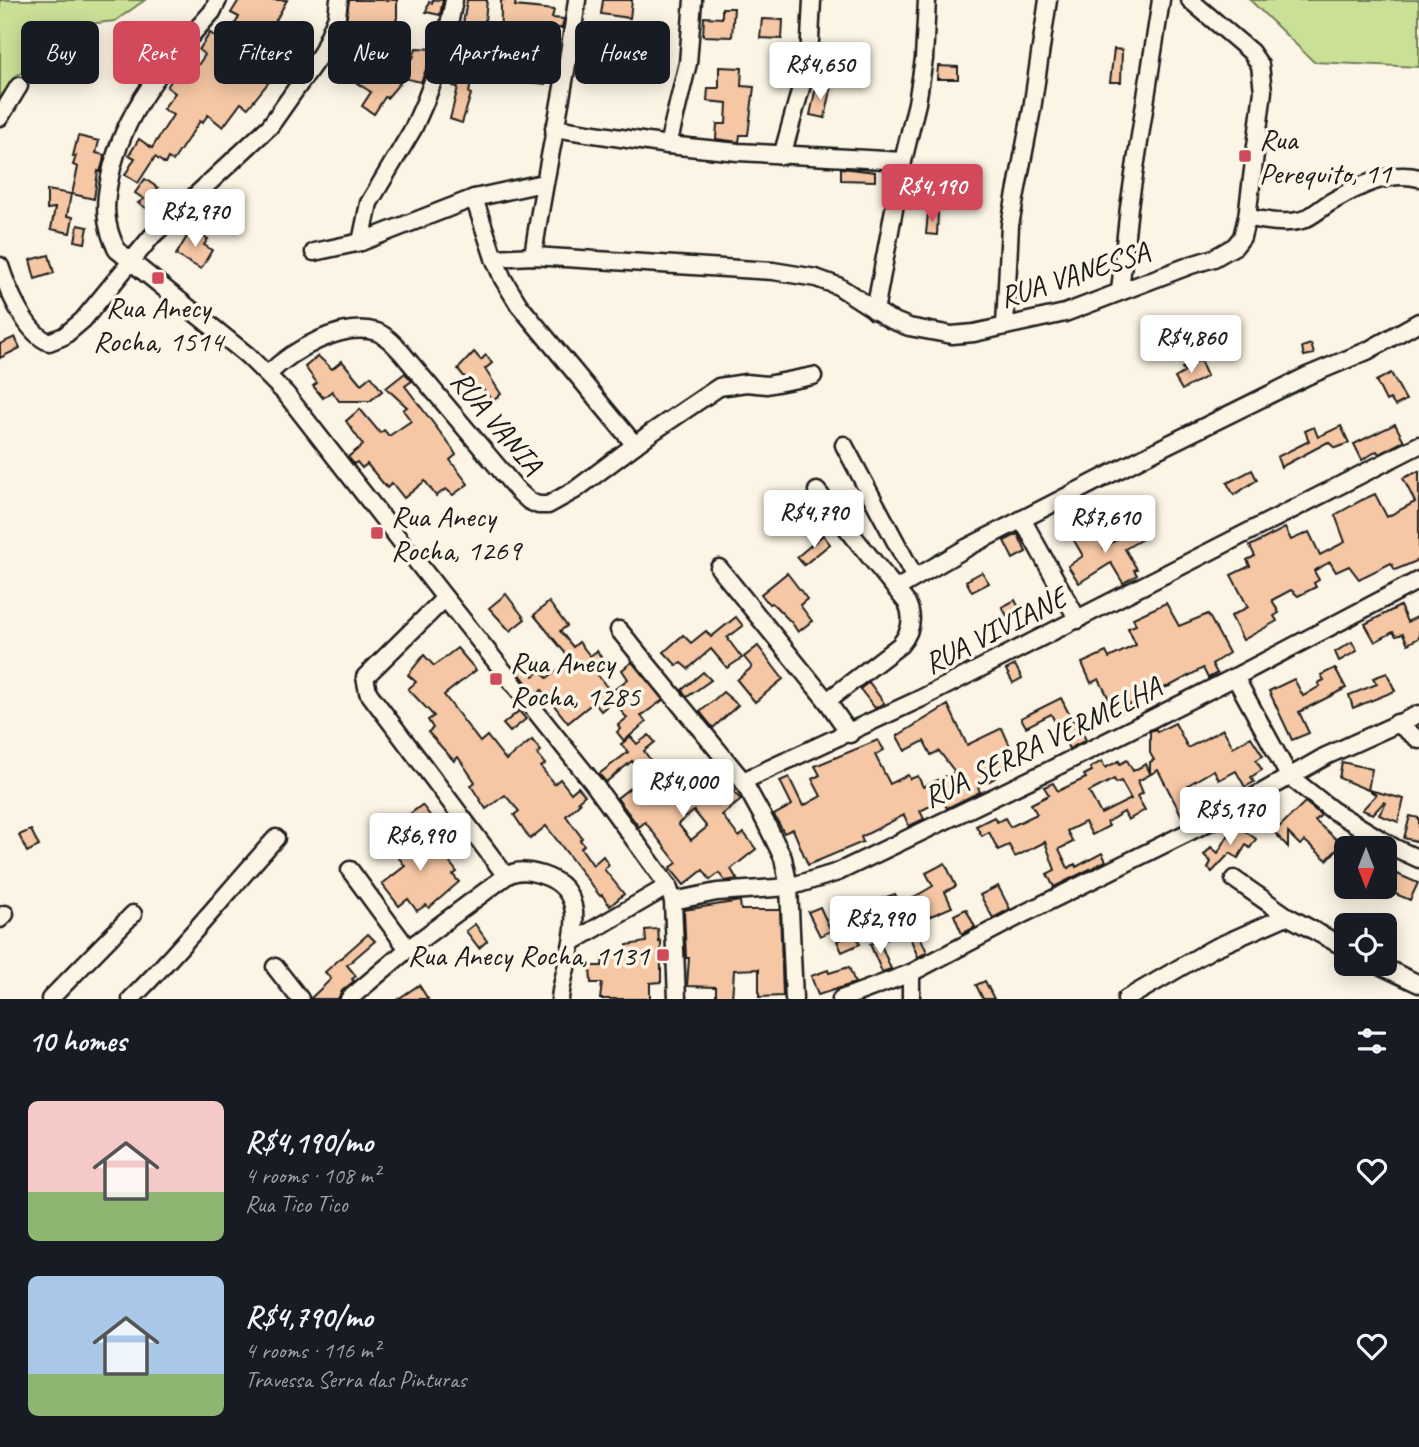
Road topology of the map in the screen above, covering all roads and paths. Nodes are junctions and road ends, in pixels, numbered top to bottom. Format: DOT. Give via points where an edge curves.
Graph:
graph roads {
  1 [pos="218,0"];
  2 [pos="339,0"];
  3 [pos="454,0"];
  4 [pos="577,0"];
  5 [pos="693,0"];
  6 [pos="812,0"];
  7 [pos="927,0"];
  8 [pos="1048,0"];
  9 [pos="1161,0"];
  10 [pos="1190,0"];
  11 [pos="19,86"];
  12 [pos="0,117"];
  13 [pos="554,128"];
  14 [pos="668,145"];
  15 [pos="782,156"];
  16 [pos="903,161"];
  17 [pos="1419,178"];
  18 [pos="543,183"];
  19 [pos="474,198"];
  20 [pos="1247,217"];
  21 [pos="361,242"];
  22 [pos="314,252"];
  23 [pos="533,256"];
  24 [pos="494,258"];
  25 [pos="131,263"];
  26 [pos="0,266"];
  27 [pos="1120,291"];
  28 [pos="875,311"];
  29 [pos="1419,322"];
  30 [pos="1005,326"];
  31 [pos="268,374"];
  32 [pos="813,376"];
  33 [pos="635,445"];
  34 [pos="844,445"];
  35 [pos="1419,445"];
  36 [pos="817,491"];
  37 [pos="1022,519"];
  38 [pos="719,568"];
  39 [pos="914,576"];
  40 [pos="1419,580"];
  41 [pos="896,589"];
  42 [pos="445,598"];
  43 [pos="1078,620"];
  44 [pos="620,630"];
  45 [pos="1235,677"];
  46 [pos="827,701"];
  47 [pos="1419,714"];
  48 [pos="1397,723"];
  49 [pos="850,734"];
  50 [pos="1419,740"];
  51 [pos="1289,776"];
  52 [pos="743,781"];
  53 [pos="276,838"];
  54 [pos="1419,859"];
  55 [pos="351,870"];
  56 [pos="513,873"];
  57 [pos="1234,879"];
  58 [pos="789,887"];
  59 [pos="670,893"];
  60 [pos="133,914"];
  61 [pos="1287,916"];
  62 [pos="573,941"];
  63 [pos="1334,941"];
  64 [pos="408,949"];
  65 [pos="275,967"];
  66 [pos="911,973"];
  67 [pos="1397,974"];
  68 [pos="1419,984"];
  69 [pos="50,999"];
  70 [pos="131,999"];
  71 [pos="300,999"];
  72 [pos="349,999"];
  73 [pos="560,999"];
  74 [pos="677,999"];
  75 [pos="794,999"];
  76 [pos="841,999"];
  77 [pos="911,999"];
  78 [pos="1126,999"];
  1 -- 25 [label="street" via="150,83 120,140 107,189 105,219 117,250"];
  2 -- 25 [label="street" via="322,52 270,127 152,236"];
  3 -- 21 [label="street" via="443,55 425,102 369,203"];
  4 -- 13 [label="street"];
  5 -- 14 [label="street" via="688,63"];
  6 -- 15 [label="street" via="809,59"];
  7 -- 16 [label="street" via="924,59"];
  8 -- 30 [label="street" via="1010,225"];
  9 -- 27 [label="street"];
  10 -- 20 [label="street" via="1257,58 1263,91"];
  11 -- 12 [label="street"];
  13 -- 14 [label="street"];
  13 -- 18 [label="street"];
  14 -- 15 [label="street"];
  15 -- 16 [label="street"];
  16 -- 28 [label="street"];
  17 -- 20 [label="street" via="1406,174 1380,179 1303,220 1269,222"];
  18 -- 19 [label="street"];
  18 -- 23 [label="street"];
  19 -- 21 [label="street"];
  19 -- 24 [label="street"];
  20 -- 27 [label="street, RUA VANESSA" via="1235,246 1214,258"];
  21 -- 22 [label="street"];
  23 -- 24 [label="street, RUA VANESSA"];
  23 -- 28 [label="street, RUA VANESSA" via="773,271 838,286"];
  24 -- 33 [label="street" via="519,305"];
  25 -- 26 [label="street" via="82,320 49,342 34,331"];
  25 -- 31 [label="street"];
  27 -- 30 [label="street, RUA VANESSA" via="1065,313"];
  28 -- 30 [label="street, RUA VANESSA" via="909,327 952,335"];
  29 -- 37 [label="street"];
  31 -- 33 [label="street, RUA VANIA" via="315,341 354,331 378,333 402,353 517,491 538,505 548,505 575,490"];
  31 -- 42 [label="street"];
  32 -- 33 [label="street, RUA VANIA" via="767,385 719,387"];
  34 -- 39 [label="street"];
  35 -- 43 [label="street, RUA VIVIANE"];
  36 -- 41 [label="street"];
  37 -- 39 [label="street"];
  37 -- 43 [label="street"];
  38 -- 46 [label="street"];
  39 -- 41 [label="street"];
  40 -- 45 [label="street, RUA SERRA VERMELHA"];
  41 -- 46 [label="street" via="910,610 907,636"];
  42 -- 56 [label="street" via="365,677 368,692"];
  42 -- 59 [label="street" via="593,783"];
  43 -- 49 [label="street, RUA VIVIANE"];
  44 -- 52 [label="street"];
  45 -- 51 [label="street"];
  45 -- 58 [label="street, RUA SERRA VERMELHA" via="866,860"];
  46 -- 49 [label="street"];
  47 -- 48 [label="street"];
  48 -- 50 [label="street"];
  48 -- 51 [label="street"];
  49 -- 52 [label="street, RUA VIVIANE"];
  51 -- 54 [label="street" via="1332,810"];
  51 -- 66 [label="street" via="1217,818"];
  52 -- 58 [label="street" via="783,859"];
  53 -- 70 [label="street"];
  55 -- 64 [label="street"];
  56 -- 62 [label="street" via="544,876 564,887 574,914"];
  56 -- 64 [label="street"];
  57 -- 61 [label="street"];
  58 -- 59 [label="street, RUA SERRA VERMELHA"];
  58 -- 75 [label="street"];
  59 -- 62 [label="street, RUA SERRA VERMELHA"];
  59 -- 74 [label="street"];
  60 -- 69 [label="street"];
  61 -- 63 [label="street"];
  61 -- 78 [label="street" via="1212,949"];
  62 -- 73 [label="street"];
  64 -- 72 [label="street"];
  65 -- 71 [label="street"];
  66 -- 76 [label="street"];
  66 -- 77 [label="street"];
  67 -- 68 [label="street"];
}
